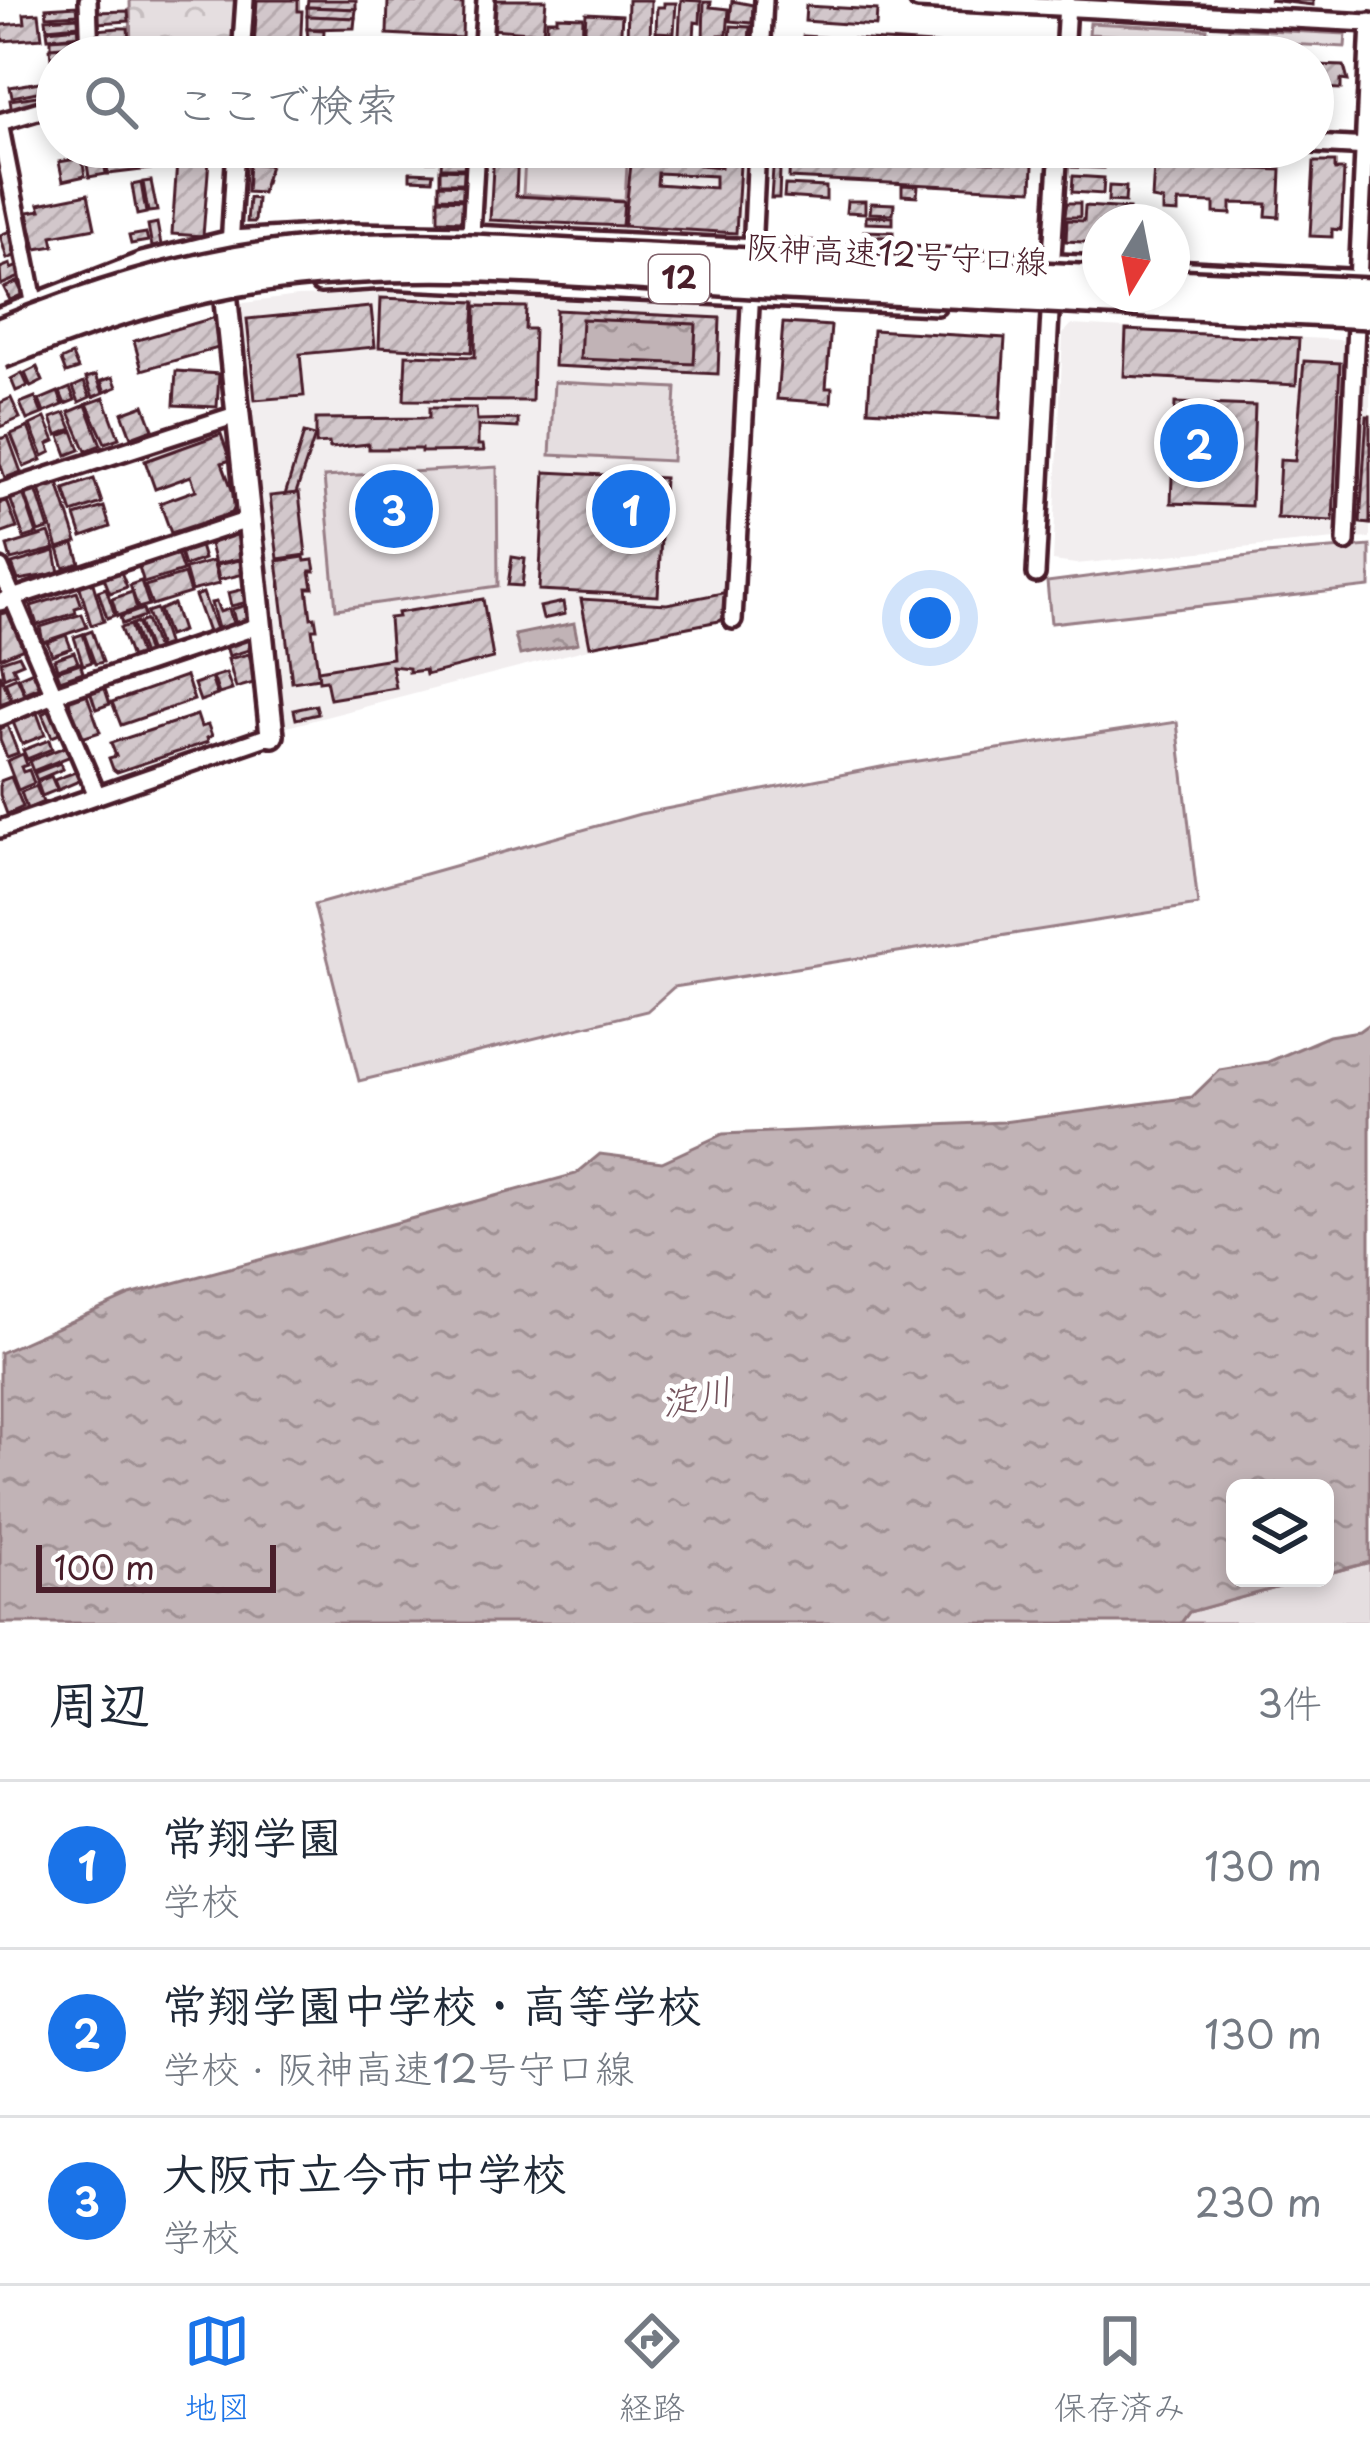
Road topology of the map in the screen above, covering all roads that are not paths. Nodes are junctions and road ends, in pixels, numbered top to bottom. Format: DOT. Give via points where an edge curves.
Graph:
graph roads {
  1 [pos="88,0"];
  2 [pos="244,0"];
  3 [pos="486,0"];
  4 [pos="764,0"];
  5 [pos="918,0"];
  6 [pos="1067,4"];
  7 [pos="1370,23"];
  8 [pos="89,36"];
  9 [pos="242,36"];
  10 [pos="483,36"];
  11 [pos="762,36"];
  12 [pos="1065,36"];
  13 [pos="36,112"];
  14 [pos="0,125"];
  15 [pos="1334,145"];
  16 [pos="1366,147"];
  17 [pos="235,168"];
  18 [pos="475,168"];
  19 [pos="756,168"];
  20 [pos="1058,168"];
  21 [pos="8,212"];
  22 [pos="471,234"];
  23 [pos="230,239"];
  24 [pos="752,247"];
  25 [pos="1052,262"];
  26 [pos="1082,264"];
  27 [pos="1190,270"];
  28 [pos="1082,279"];
  29 [pos="1190,284"];
  30 [pos="1366,284"];
  31 [pos="225,292"];
  32 [pos="750,298"];
  33 [pos="34,301"];
  34 [pos="1051,311"];
  35 [pos="0,316"];
  36 [pos="1365,322"];
  37 [pos="0,333"];
  38 [pos="0,354"];
  39 [pos="0,368"];
  40 [pos="236,415"];
  41 [pos="0,492"];
  42 [pos="248,520"];
  43 [pos="1346,542"];
  44 [pos="0,568"];
  45 [pos="1036,574"];
  46 [pos="7,599"];
  47 [pos="733,620"];
  48 [pos="258,626"];
  49 [pos="55,694"];
  50 [pos="0,717"];
  51 [pos="272,735"];
  52 [pos="96,793"];
  53 [pos="0,829"];
  1 -- 8 [label="street"];
  2 -- 9 [label="street"];
  3 -- 10 [label="street"];
  4 -- 11 [label="street"];
  5 -- 6 [label="street"];
  6 -- 7 [label="street"];
  6 -- 12 [label="street"];
  7 -- 16 [label="street"];
  13 -- 14 [label="street"];
  14 -- 21 [label="street"];
  15 -- 16 [label="street"];
  16 -- 30 [label="street"];
  17 -- 23 [label="street"];
  18 -- 22 [label="street"];
  19 -- 24 [label="street"];
  20 -- 25 [label="street"];
  21 -- 33 [label="street"];
  22 -- 23 [label="street"];
  22 -- 24 [label="street"];
  23 -- 31 [label="street"];
  23 -- 33 [label="street"];
  24 -- 25 [label="street"];
  24 -- 32 [label="street"];
  25 -- 26 [label="street"];
  25 -- 34 [label="street"];
  27 -- 30 [label="street"];
  28 -- 37 [label="highway, 阪神高速12号守口線, bridge" via="357,248 175,274"];
  29 -- 30 [label="highway, bridge"];
  30 -- 36 [label="street"];
  31 -- 32 [label="street" via="385,280"];
  31 -- 39 [label="street" via="140,313"];
  31 -- 40 [label="street"];
  32 -- 34 [label="street"];
  32 -- 47 [label="street"];
  33 -- 35 [label="street"];
  34 -- 36 [label="street"];
  34 -- 45 [label="street"];
  36 -- 38 [label="highway, 阪神高速12号守口線 / 12, bridge" via="511,270 358,268 179,293"];
  36 -- 43 [label="street"];
  40 -- 41 [label="street"];
  40 -- 42 [label="street"];
  42 -- 46 [label="street"];
  42 -- 48 [label="street"];
  44 -- 46 [label="street"];
  46 -- 49 [label="street"];
  48 -- 49 [label="street"];
  48 -- 51 [label="street"];
  49 -- 50 [label="street"];
  49 -- 52 [label="street"];
  51 -- 52 [label="street"];
  52 -- 53 [label="street"];
}
